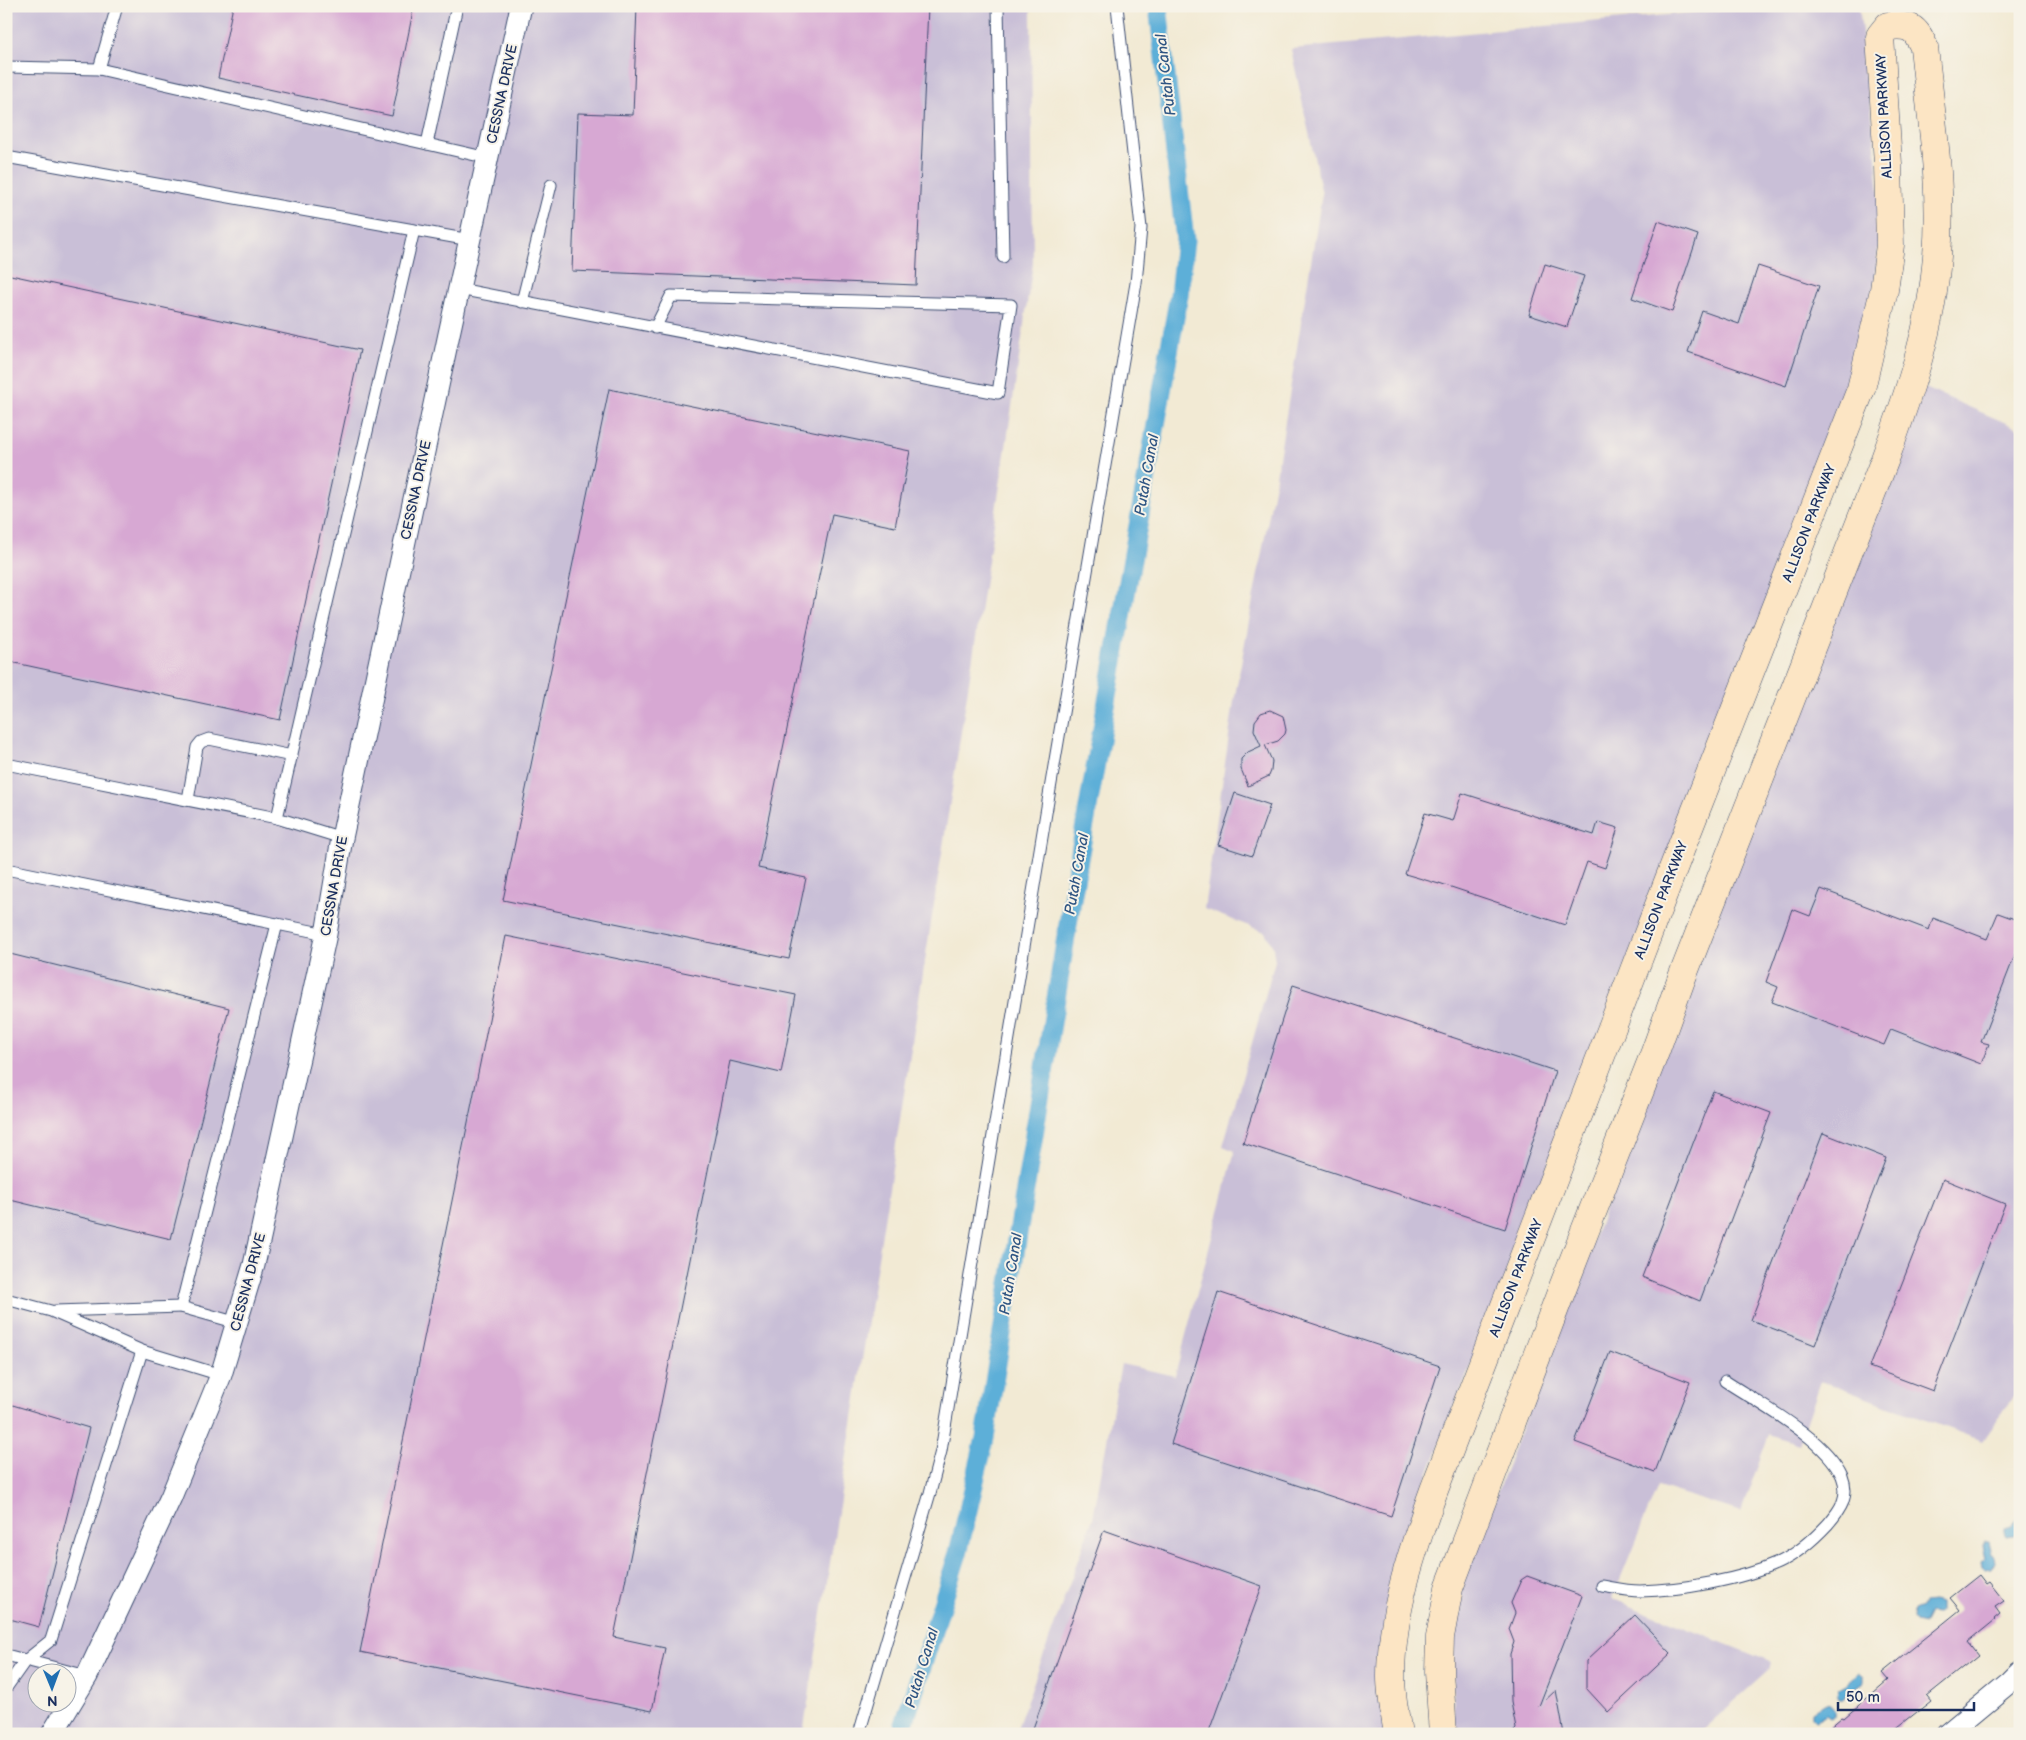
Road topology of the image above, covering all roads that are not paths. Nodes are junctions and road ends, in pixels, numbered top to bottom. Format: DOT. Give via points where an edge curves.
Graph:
graph roads {
  1 [pos="116,6"];
  2 [pos="457,6"];
  3 [pos="521,6"];
  4 [pos="998,6"];
  5 [pos="1117,6"];
  6 [pos="1896,16"];
  7 [pos="6,67"];
  8 [pos="98,69"];
  9 [pos="427,144"];
  10 [pos="6,158"];
  11 [pos="488,158"];
  12 [pos="551,185"];
  13 [pos="414,230"];
  14 [pos="470,240"];
  15 [pos="1003,257"];
  16 [pos="459,289"];
  17 [pos="522,302"];
  18 [pos="655,328"];
  19 [pos="292,756"];
  20 [pos="6,764"];
  21 [pos="188,800"];
  22 [pos="277,818"];
  23 [pos="342,838"];
  24 [pos="6,869"];
  25 [pos="277,924"];
  26 [pos="326,934"];
  27 [pos="6,1299"];
  28 [pos="181,1307"];
  29 [pos="51,1311"];
  30 [pos="238,1323"];
  31 [pos="142,1351"];
  32 [pos="221,1375"];
  33 [pos="1725,1381"];
  34 [pos="1602,1586"];
  35 [pos="6,1656"];
  36 [pos="25,1660"];
  37 [pos="2020,1672"];
  38 [pos="87,1676"];
  39 [pos="6,1688"];
  40 [pos="52,1734"];
  41 [pos="859,1734"];
  42 [pos="1398,1734"];
  43 [pos="1442,1734"];
  44 [pos="1947,1734"];
  1 -- 8 [label="lane"];
  2 -- 9 [label="lane"];
  3 -- 11 [label="street, CESSNA DRIVE"];
  4 -- 15 [label="lane"];
  5 -- 41 [label="lane" via="1141,228 1136,283 941,1451"];
  6 -- 42 [label="street, ALLISON PARKWAY" via="1880,36 1890,245 1882,300 1862,389 1681,848 1410,1558 1393,1640 1391,1678"];
  6 -- 43 [label="street, ALLISON PARKWAY" via="1918,33 1924,47 1931,112 1938,231 1934,291 1927,332 1885,459 1681,980 1449,1588 1440,1637"];
  7 -- 8 [label="lane"];
  8 -- 9 [label="lane"];
  9 -- 11 [label="lane"];
  10 -- 13 [label="lane"];
  11 -- 14 [label="street, CESSNA DRIVE"];
  12 -- 17 [label="lane"];
  13 -- 14 [label="lane"];
  13 -- 19 [label="lane"];
  14 -- 16 [label="street, CESSNA DRIVE"];
  16 -- 17 [label="lane"];
  16 -- 23 [label="street, CESSNA DRIVE"];
  17 -- 18 [label="lane"];
  18 -- 18 [label="lane" via="998,393 1011,305 671,296"];
  19 -- 21 [label="lane" via="209,739 201,742 197,747"];
  19 -- 22 [label="lane"];
  20 -- 21 [label="lane"];
  21 -- 22 [label="lane"];
  22 -- 23 [label="lane"];
  23 -- 26 [label="street, CESSNA DRIVE"];
  24 -- 25 [label="lane"];
  25 -- 26 [label="lane"];
  25 -- 28 [label="lane"];
  26 -- 30 [label="street, CESSNA DRIVE" via="269,1203"];
  27 -- 29 [label="lane"];
  28 -- 29 [label="lane"];
  28 -- 30 [label="lane"];
  29 -- 31 [label="lane"];
  30 -- 32 [label="street, CESSNA DRIVE"];
  31 -- 32 [label="lane"];
  31 -- 36 [label="lane" via="51,1640"];
  32 -- 38 [label="street, CESSNA DRIVE" via="171,1497"];
  33 -- 34 [label="lane" via="1806,1434 1826,1453 1842,1477 1846,1494 1842,1506 1819,1534 1800,1550 1758,1570 1724,1580 1664,1589 1638,1591"];
  35 -- 36 [label="lane"];
  36 -- 38 [label="lane"];
  36 -- 39 [label="lane"];
  37 -- 44 [label="street"];
  38 -- 40 [label="street, CESSNA DRIVE"];
}
